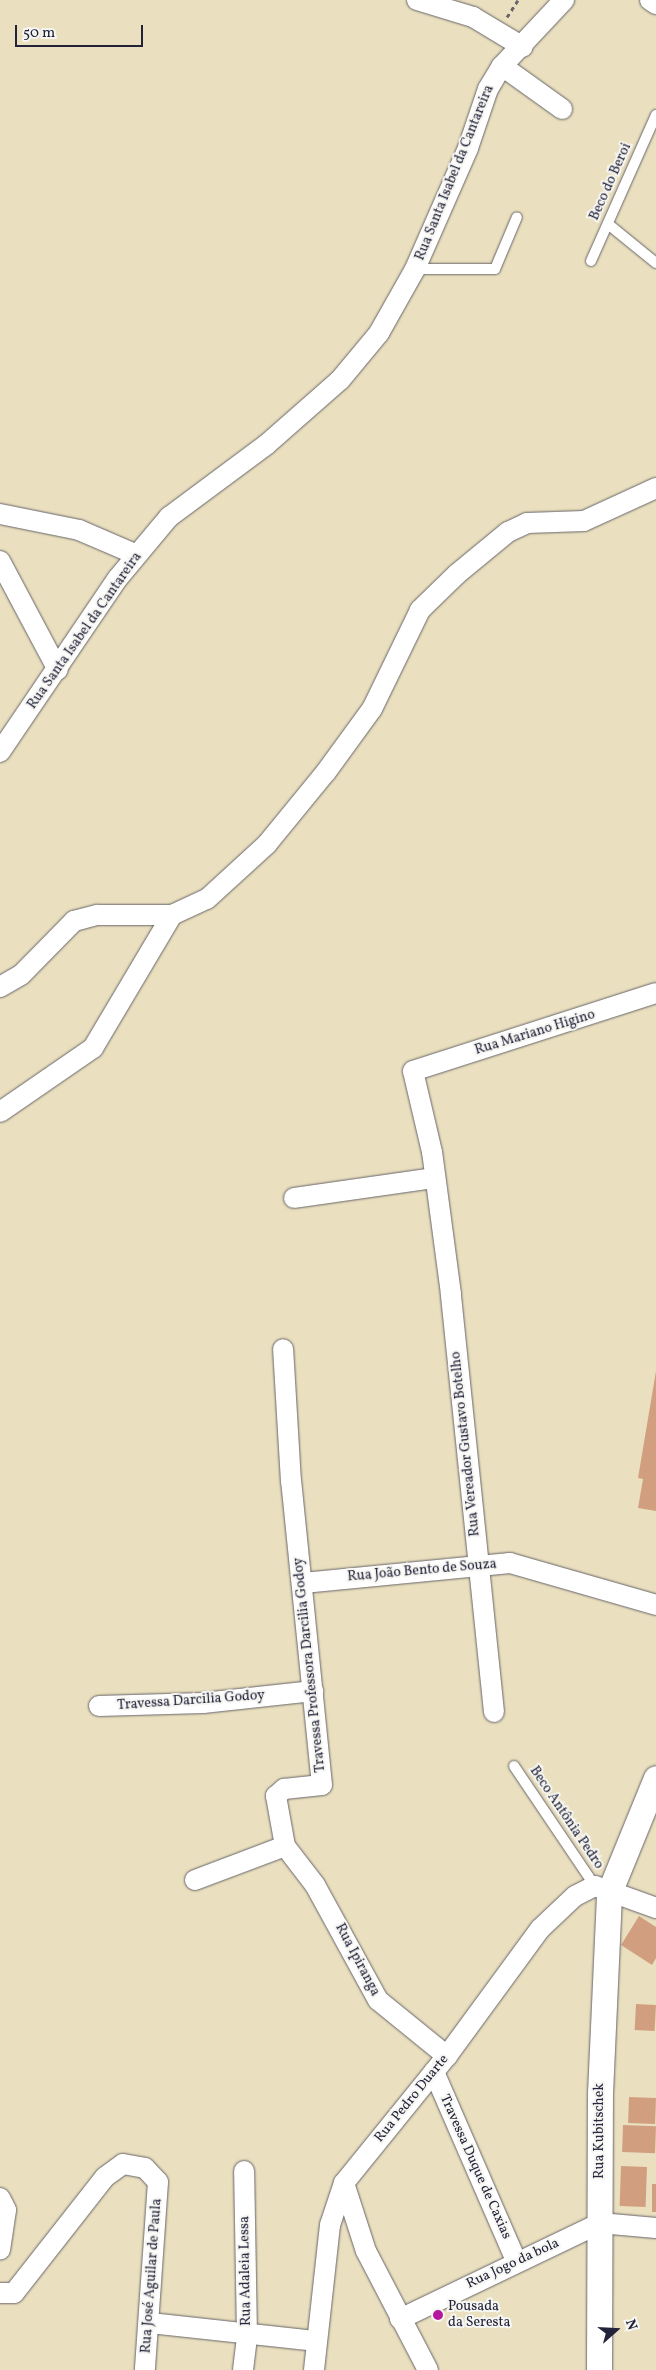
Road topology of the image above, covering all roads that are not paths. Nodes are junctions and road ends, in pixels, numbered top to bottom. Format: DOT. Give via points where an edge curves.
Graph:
graph roads {
  1 [pos="417,0"];
  2 [pos="564,0"];
  3 [pos="650,0"];
  4 [pos="656,4"];
  5 [pos="524,47"];
  6 [pos="502,66"];
  7 [pos="562,109"];
  8 [pos="656,115"];
  9 [pos="517,217"];
  10 [pos="608,224"];
  11 [pos="592,260"];
  12 [pos="656,264"];
  13 [pos="415,269"];
  14 [pos="656,488"];
  15 [pos="0,514"];
  16 [pos="136,556"];
  17 [pos="0,561"];
  18 [pos="58,670"];
  19 [pos="0,752"];
  20 [pos="172,915"];
  21 [pos="0,986"];
  22 [pos="656,993"];
  23 [pos="413,1071"];
  24 [pos="0,1112"];
  25 [pos="434,1178"];
  26 [pos="294,1198"];
  27 [pos="283,1349"];
  28 [pos="478,1563"];
  29 [pos="303,1583"];
  30 [pos="656,1605"];
  31 [pos="313,1691"];
  32 [pos="99,1706"];
  33 [pos="494,1712"];
  34 [pos="514,1766"];
  35 [pos="656,1778"];
  36 [pos="285,1846"];
  37 [pos="195,1880"];
  38 [pos="602,1890"];
  39 [pos="656,1908"];
  40 [pos="447,2056"];
  41 [pos="434,2072"];
  42 [pos="244,2171"];
  43 [pos="344,2183"];
  44 [pos="0,2198"];
  45 [pos="600,2223"];
  46 [pos="656,2228"];
  47 [pos="0,2250"];
  48 [pos="516,2261"];
  49 [pos="0,2293"];
  50 [pos="400,2319"];
  51 [pos="150,2323"];
  52 [pos="247,2336"];
  53 [pos="317,2341"];
  54 [pos="145,2370"];
  55 [pos="243,2370"];
  56 [pos="314,2370"];
  57 [pos="428,2370"];
  58 [pos="599,2370"];
  1 -- 5 [label="street" via="473,17"];
  2 -- 5 [label="street, Rua Santa Isabel da Cantareira"];
  3 -- 4 [label="street"];
  5 -- 6 [label="street, Rua Santa Isabel da Cantareira"];
  6 -- 7 [label="street"];
  6 -- 13 [label="street, Rua Santa Isabel da Cantareira" via="488,89 468,148"];
  8 -- 10 [label="lane, Beco do Beroi"];
  9 -- 13 [label="lane" via="496,269"];
  10 -- 11 [label="lane, Beco do Beroi"];
  10 -- 12 [label="lane"];
  13 -- 16 [label="street, Rua Santa Isabel da Cantareira" via="379,333 340,380 266,446 169,517"];
  14 -- 20 [label="street" via="584,521 527,523 508,532 457,574 420,610 372,709 267,844 207,899"];
  15 -- 16 [label="street" via="79,530"];
  16 -- 18 [label="street, Rua Santa Isabel da Cantareira"];
  17 -- 18 [label="street"];
  18 -- 19 [label="street, Rua Santa Isabel da Cantareira"];
  20 -- 21 [label="street" via="97,915 74,921 21,975"];
  20 -- 24 [label="street" via="93,1048"];
  22 -- 23 [label="street, Rua Mariano Higino"];
  23 -- 25 [label="street, Rua Vereador Gustavo Botelho"];
  25 -- 26 [label="street"];
  25 -- 28 [label="street, Rua Vereador Gustavo Botelho" via="451,1294"];
  27 -- 29 [label="street, Travessa Professora Darcilia Godoy"];
  28 -- 29 [label="street, Rua João Bento de Souza"];
  28 -- 30 [label="street, Rua João Bento de Souza" via="510,1563"];
  28 -- 33 [label="street, Rua Vereador Gustavo Botelho"];
  29 -- 31 [label="street, Travessa Professora Darcilia Godoy"];
  31 -- 32 [label="street, Travessa Darcilia Godoy" via="203,1703"];
  31 -- 36 [label="street, Travessa Professora Darcilia Godoy" via="322,1785 284,1789 276,1796 276,1814"];
  34 -- 38 [label="lane, Beco Antônia Pedro"];
  35 -- 38 [label="street, Rua Kubitschek"];
  36 -- 37 [label="street"];
  36 -- 40 [label="street, Rua Ipiranga" via="320,1893 378,2000"];
  38 -- 39 [label="street"];
  38 -- 40 [label="street, Rua Pedro Duarte" via="575,1896 540,1929"];
  38 -- 45 [label="street, Rua Kubitschek"];
  40 -- 41 [label="street, Rua Pedro Duarte"];
  41 -- 43 [label="street, Rua Pedro Duarte"];
  41 -- 48 [label="street, Travessa Duque de Caxias"];
  42 -- 52 [label="street, Rua Adaleia Lessa"];
  43 -- 50 [label="street" via="366,2251"];
  43 -- 53 [label="street, Rua Pedro Duarte" via="330,2225"];
  44 -- 47 [label="street" via="6,2210"];
  45 -- 46 [label="street"];
  45 -- 48 [label="street, Rua Jogo da bola"];
  45 -- 58 [label="street, Rua Kubitschek"];
  48 -- 50 [label="street, Rua Jogo da bola"];
  49 -- 51 [label="street, Rua José Aguilar de Paula" via="14,2293 105,2177 124,2164 145,2168 158,2182"];
  50 -- 57 [label="street"];
  51 -- 52 [label="street"];
  51 -- 54 [label="street, Rua José Aguilar de Paula"];
  52 -- 53 [label="street"];
  52 -- 55 [label="street, Rua Adaleia Lessa"];
  53 -- 56 [label="street, Rua Pedro Duarte"];
}
